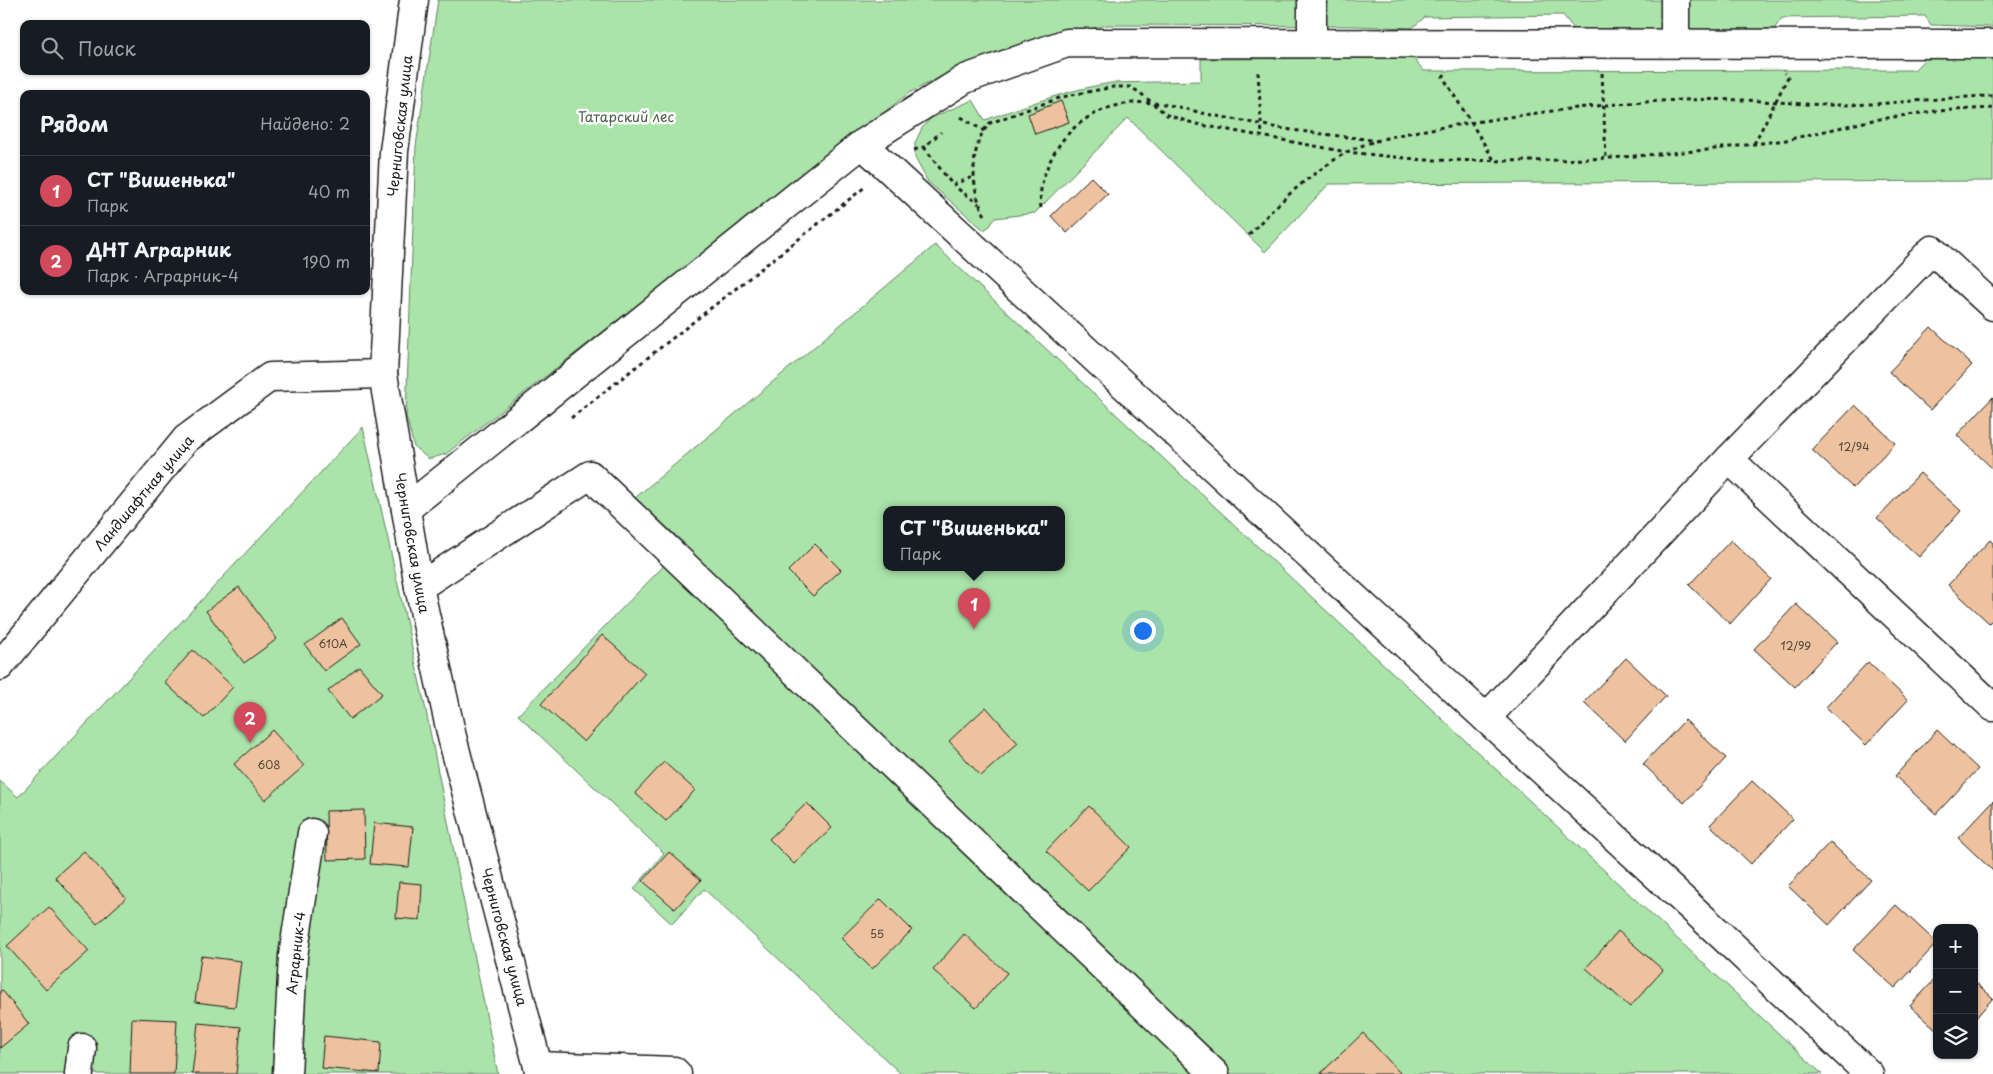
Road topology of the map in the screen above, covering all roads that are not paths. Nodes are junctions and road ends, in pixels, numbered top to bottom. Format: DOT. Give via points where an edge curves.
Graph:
graph roads {
  1 [pos="414,0"];
  2 [pos="1312,0"];
  3 [pos="1675,0"];
  4 [pos="1312,42"];
  5 [pos="1675,43"];
  6 [pos="1993,44"];
  7 [pos="862,144"];
  8 [pos="1993,306"];
  9 [pos="383,374"];
  10 [pos="1729,459"];
  11 [pos="406,509"];
  12 [pos="419,587"];
  13 [pos="0,666"];
  14 [pos="1993,707"];
  15 [pos="1486,718"];
  16 [pos="312,833"];
  17 [pos="539,1070"];
  18 [pos="287,1074"];
  19 [pos="677,1074"];
  20 [pos="1215,1074"];
  21 [pos="1869,1074"];
  1 -- 9 [label="street, Черниговская улица" via="394,151"];
  2 -- 4 [label="street"];
  3 -- 5 [label="street"];
  4 -- 5 [label="street"];
  4 -- 7 [label="street" via="1067,43 965,79"];
  5 -- 6 [label="street"];
  7 -- 11 [label="street"];
  7 -- 15 [label="street"];
  8 -- 10 [label="street" via="1932,250"];
  9 -- 11 [label="street, Черниговская улица"];
  9 -- 13 [label="street, Ландшафтная улица" via="270,377 186,439"];
  10 -- 14 [label="street"];
  10 -- 15 [label="street"];
  11 -- 12 [label="street, Черниговская улица"];
  12 -- 17 [label="street, Черниговская улица" via="452,737"];
  12 -- 20 [label="street" via="590,475"];
  15 -- 21 [label="street"];
  16 -- 18 [label="street, Аграрник-4" via="293,956"];
  17 -- 19 [label="street" via="674,1071"];
}
